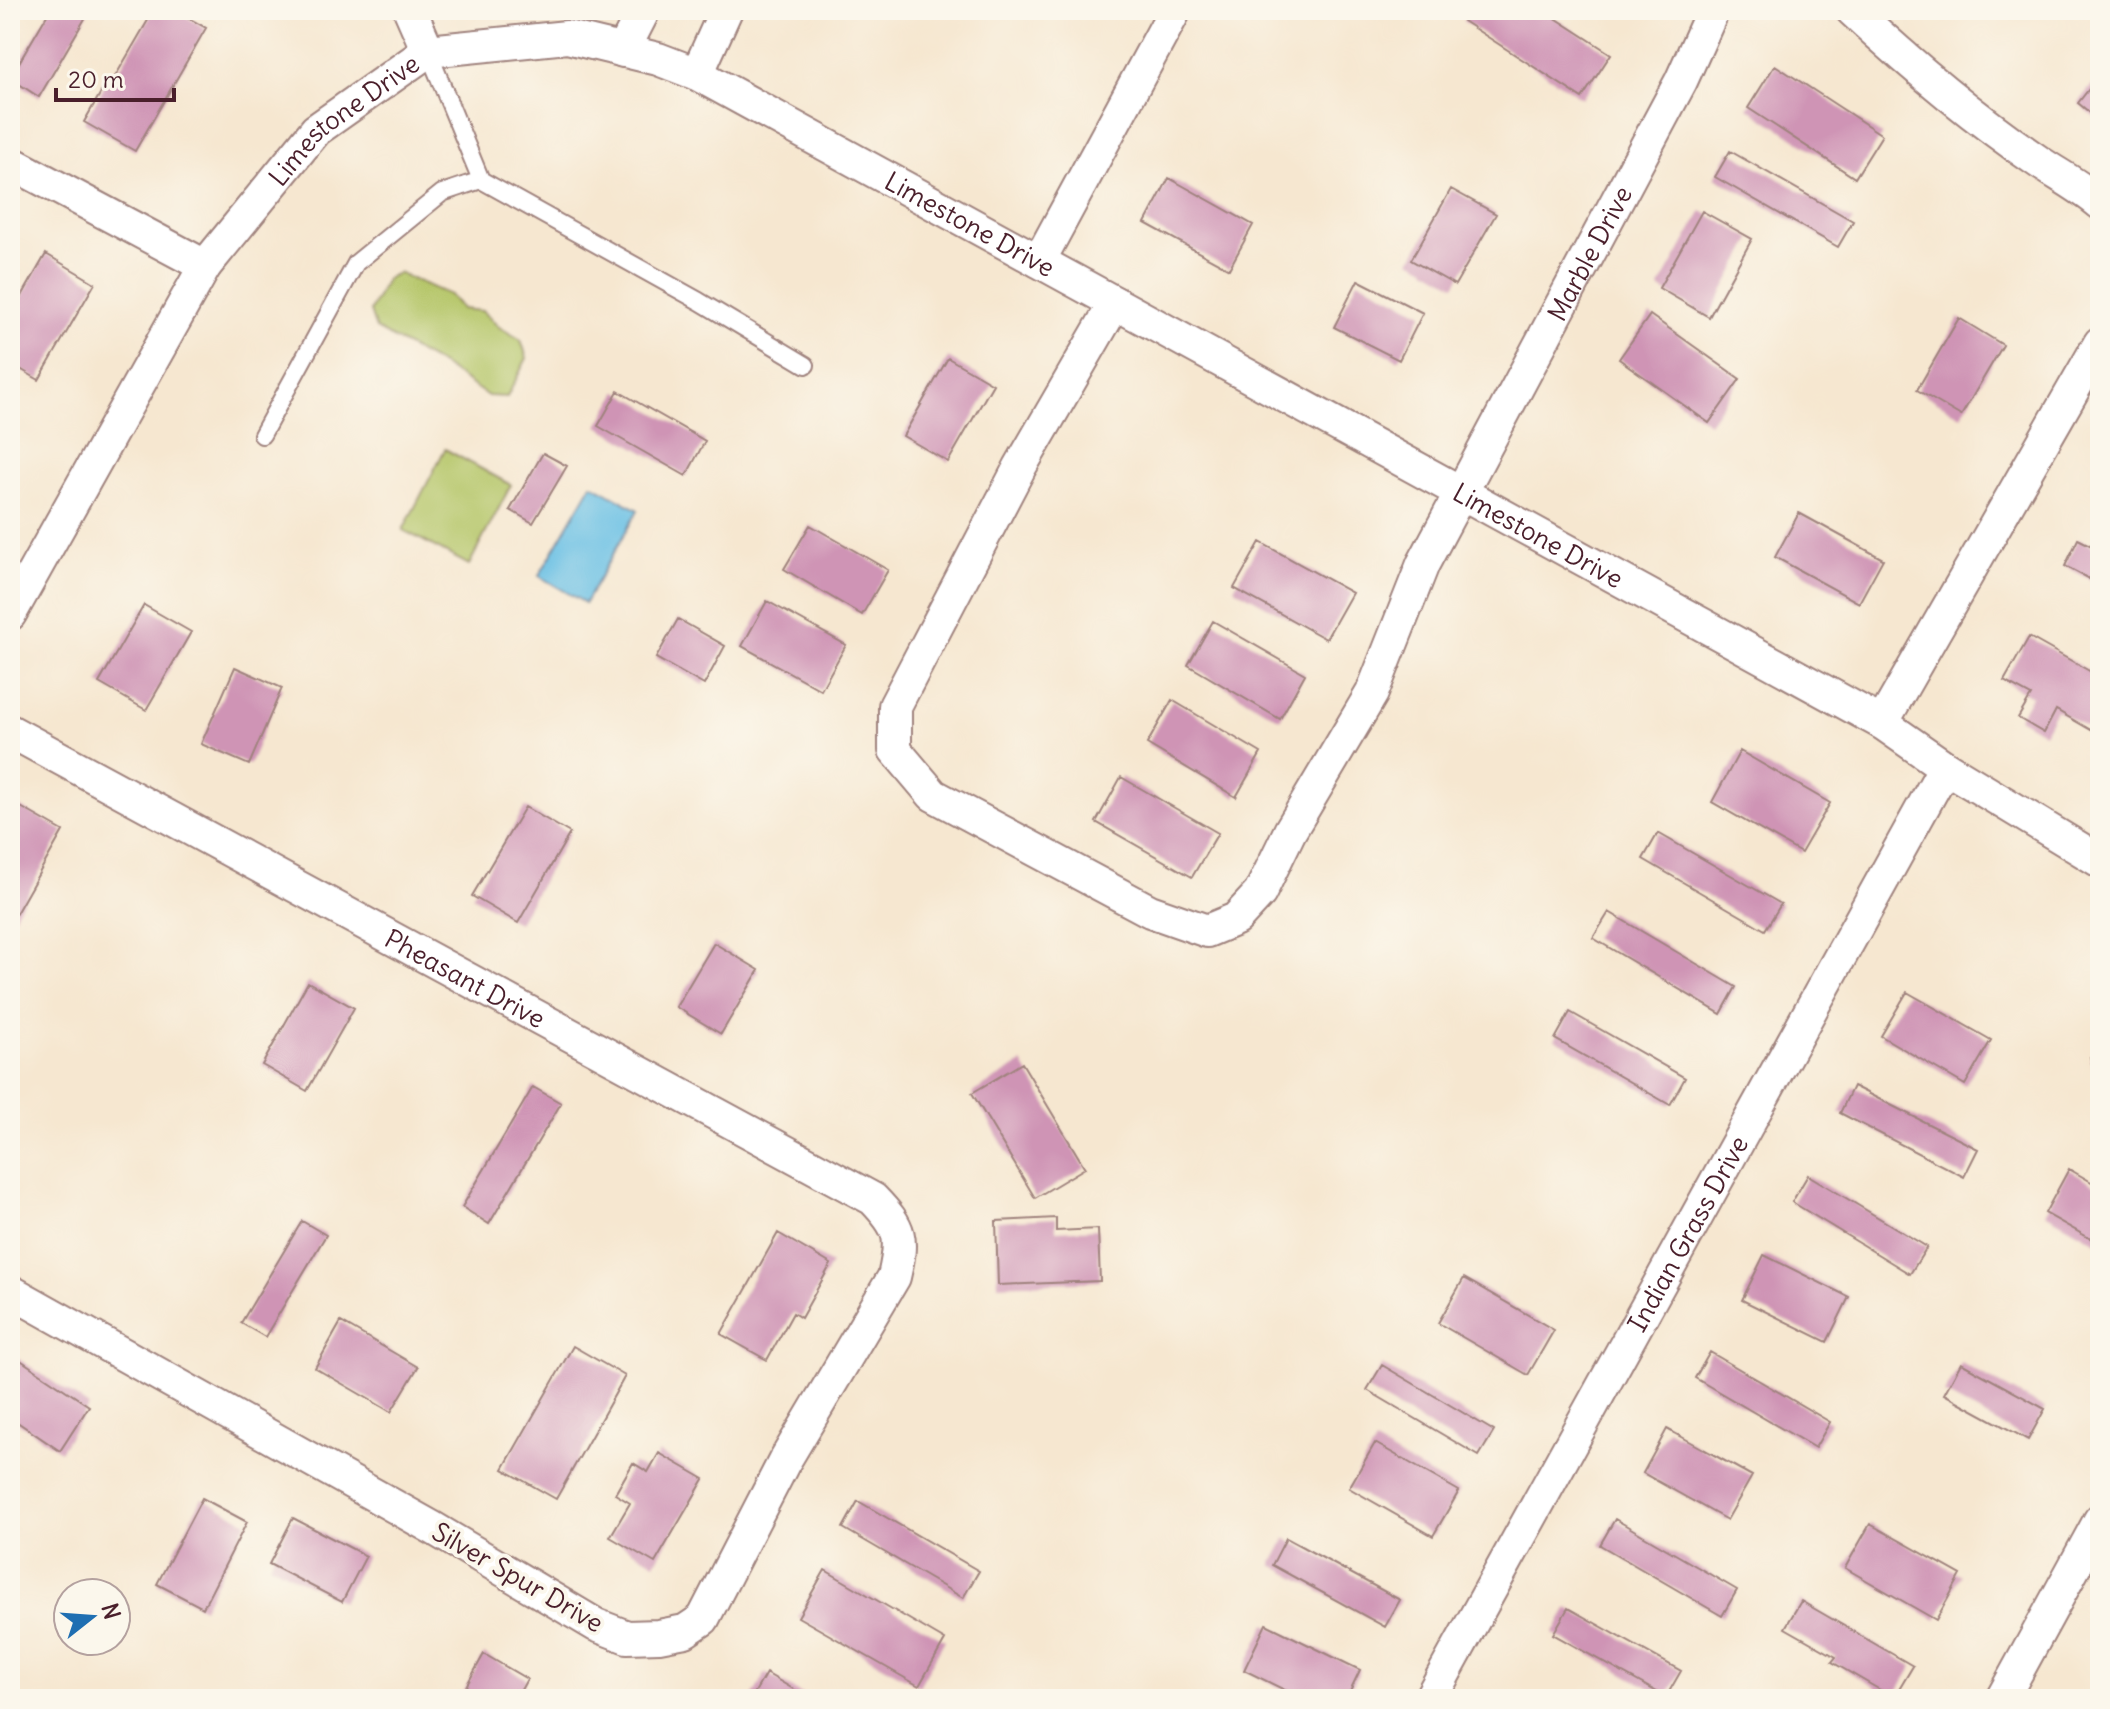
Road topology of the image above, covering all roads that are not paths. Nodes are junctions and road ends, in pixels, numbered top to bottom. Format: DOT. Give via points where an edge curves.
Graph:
graph roads {
  1 [pos="410,10"];
  2 [pos="644,10"];
  3 [pos="726,10"];
  4 [pos="1175,10"];
  5 [pos="1713,10"];
  6 [pos="1852,10"];
  7 [pos="428,51"];
  8 [pos="623,51"];
  9 [pos="697,74"];
  10 [pos="10,162"];
  11 [pos="481,180"];
  12 [pos="2100,203"];
  13 [pos="1039,261"];
  14 [pos="205,266"];
  15 [pos="1115,303"];
  16 [pos="2100,343"];
  17 [pos="806,365"];
  18 [pos="262,435"];
  19 [pos="1462,495"];
  20 [pos="10,614"];
  21 [pos="1882,723"];
  22 [pos="10,731"];
  23 [pos="1945,767"];
  24 [pos="2100,861"];
  25 [pos="902,1243"];
  26 [pos="10,1291"];
  27 [pos="2100,1520"];
  28 [pos="1430,1699"];
  29 [pos="2002,1699"];
  1 -- 7 [label="street"];
  2 -- 8 [label="street"];
  3 -- 9 [label="street"];
  4 -- 13 [label="street"];
  5 -- 19 [label="street, Marble Drive" via="1681,81"];
  6 -- 12 [label="street" via="2039,162"];
  7 -- 8 [label="street, Limestone Drive" via="567,37"];
  7 -- 11 [label="lane"];
  7 -- 14 [label="street, Limestone Drive" via="316,130"];
  8 -- 9 [label="street, Limestone Drive"];
  9 -- 13 [label="street, Limestone Drive"];
  10 -- 14 [label="street"];
  11 -- 17 [label="lane"];
  11 -- 18 [label="lane" via="442,193 356,263"];
  13 -- 15 [label="street, Limestone Drive"];
  14 -- 20 [label="street, Limestone Drive"];
  15 -- 19 [label="street, Limestone Drive"];
  15 -- 19 [label="street, Marble Drive" via="1020,467 895,706 895,750 933,795 1150,911 1207,931 1236,919 1260,893 1290,831 1372,693 1423,564"];
  16 -- 21 [label="street"];
  19 -- 21 [label="street, Limestone Drive"];
  21 -- 23 [label="street, Limestone Drive"];
  22 -- 25 [label="street, Pheasant Drive" via="873,1199 889,1215"];
  23 -- 24 [label="street, Limestone Drive"];
  23 -- 28 [label="street, Indian Grass Drive"];
  25 -- 26 [label="street, Silver Spur Drive" via="894,1277 784,1462 703,1619 685,1631 659,1636 627,1637 596,1625"];
  27 -- 29 [label="street"];
}
